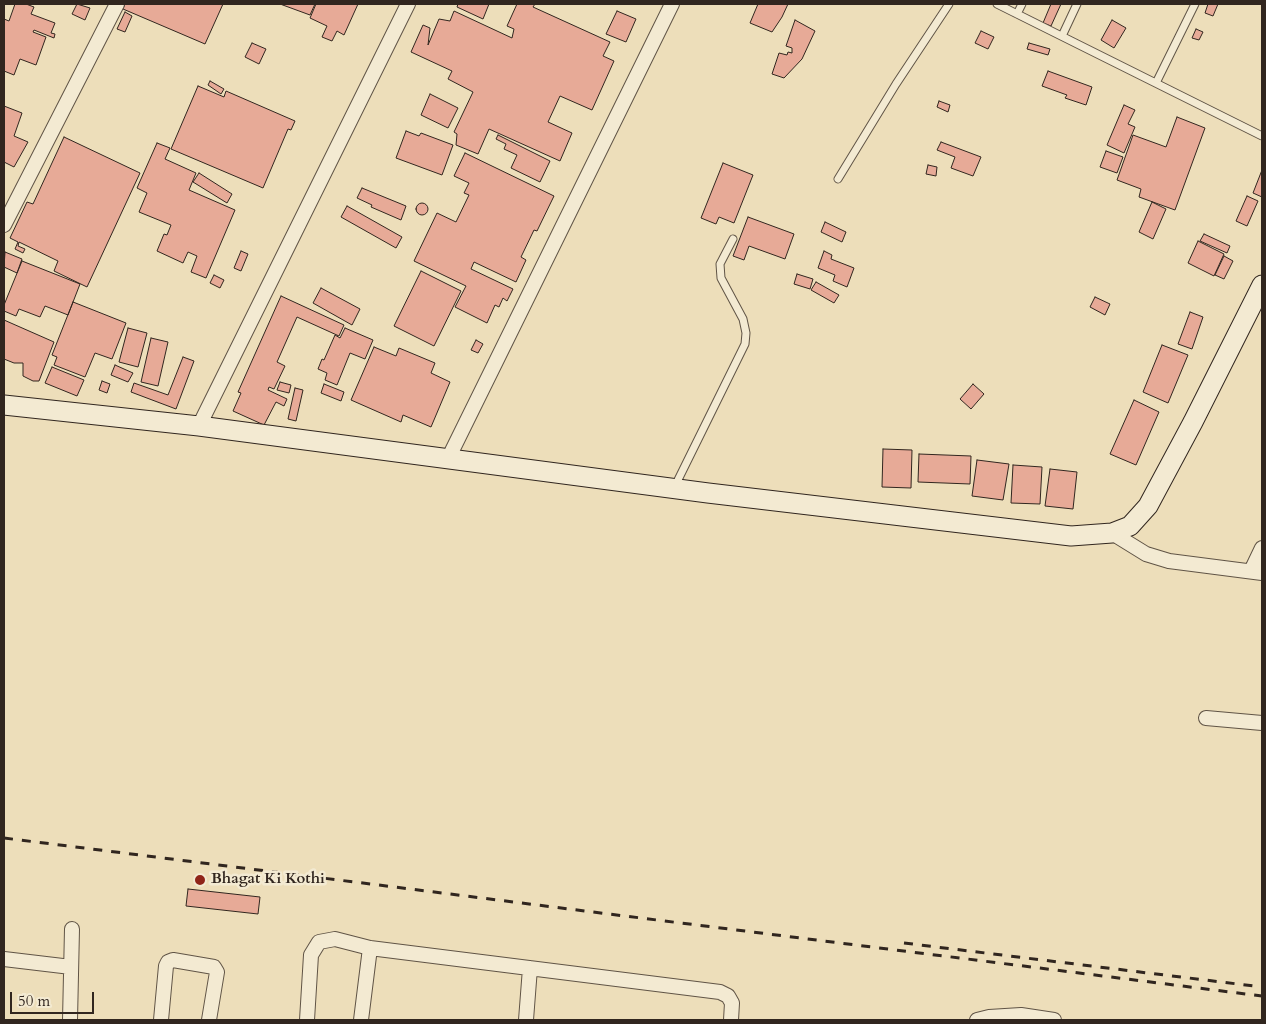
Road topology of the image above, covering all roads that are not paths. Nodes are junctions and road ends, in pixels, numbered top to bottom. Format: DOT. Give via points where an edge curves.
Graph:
graph roads {
  1 [pos="117,4"];
  2 [pos="408,4"];
  3 [pos="672,4"];
  4 [pos="949,4"];
  5 [pos="997,4"];
  6 [pos="1022,4"];
  7 [pos="1077,4"];
  8 [pos="1195,4"];
  9 [pos="1017,14"];
  10 [pos="1062,36"];
  11 [pos="1156,83"];
  12 [pos="1262,136"];
  13 [pos="838,179"];
  14 [pos="4,224"];
  15 [pos="733,239"];
  16 [pos="1261,289"];
  17 [pos="4,404"];
  18 [pos="198,426"];
  19 [pos="448,459"];
  20 [pos="674,488"];
  21 [pos="1112,533"];
  22 [pos="1262,548"];
  23 [pos="1256,572"];
  24 [pos="1206,718"];
  25 [pos="1262,724"];
  26 [pos="72,929"];
  27 [pos="370,948"];
  28 [pos="4,959"];
  29 [pos="71,967"];
  30 [pos="530,968"];
  31 [pos="70,1020"];
  32 [pos="161,1020"];
  33 [pos="209,1020"];
  34 [pos="307,1020"];
  35 [pos="365,1020"];
  36 [pos="526,1020"];
  37 [pos="731,1020"];
  38 [pos="977,1020"];
  39 [pos="1054,1020"];
  1 -- 14 [label="street"];
  2 -- 18 [label="street"];
  3 -- 19 [label="street"];
  4 -- 13 [label="lane"];
  5 -- 9 [label="lane"];
  6 -- 9 [label="lane"];
  7 -- 10 [label="lane"];
  8 -- 11 [label="lane"];
  9 -- 10 [label="lane"];
  10 -- 11 [label="lane"];
  11 -- 12 [label="lane"];
  15 -- 20 [label="lane" via="720,264 721,278 743,319 745,344"];
  16 -- 21 [label="street" via="1148,506 1130,526"];
  17 -- 18 [label="street"];
  18 -- 19 [label="street"];
  19 -- 20 [label="street"];
  20 -- 21 [label="street" via="1071,536"];
  21 -- 23 [label="street" via="1146,554 1169,561"];
  22 -- 23 [label="street"];
  24 -- 25 [label="street"];
  26 -- 29 [label="street"];
  27 -- 30 [label="street"];
  27 -- 34 [label="street" via="335,940 319,942 311,955"];
  27 -- 35 [label="street"];
  28 -- 29 [label="street"];
  29 -- 31 [label="street"];
  30 -- 36 [label="street"];
  30 -- 37 [label="street" via="720,992 732,1003"];
  32 -- 33 [label="street" via="166,966 173,960 214,967 217,972"];
  38 -- 39 [label="street" via="1021,1015"];
}
